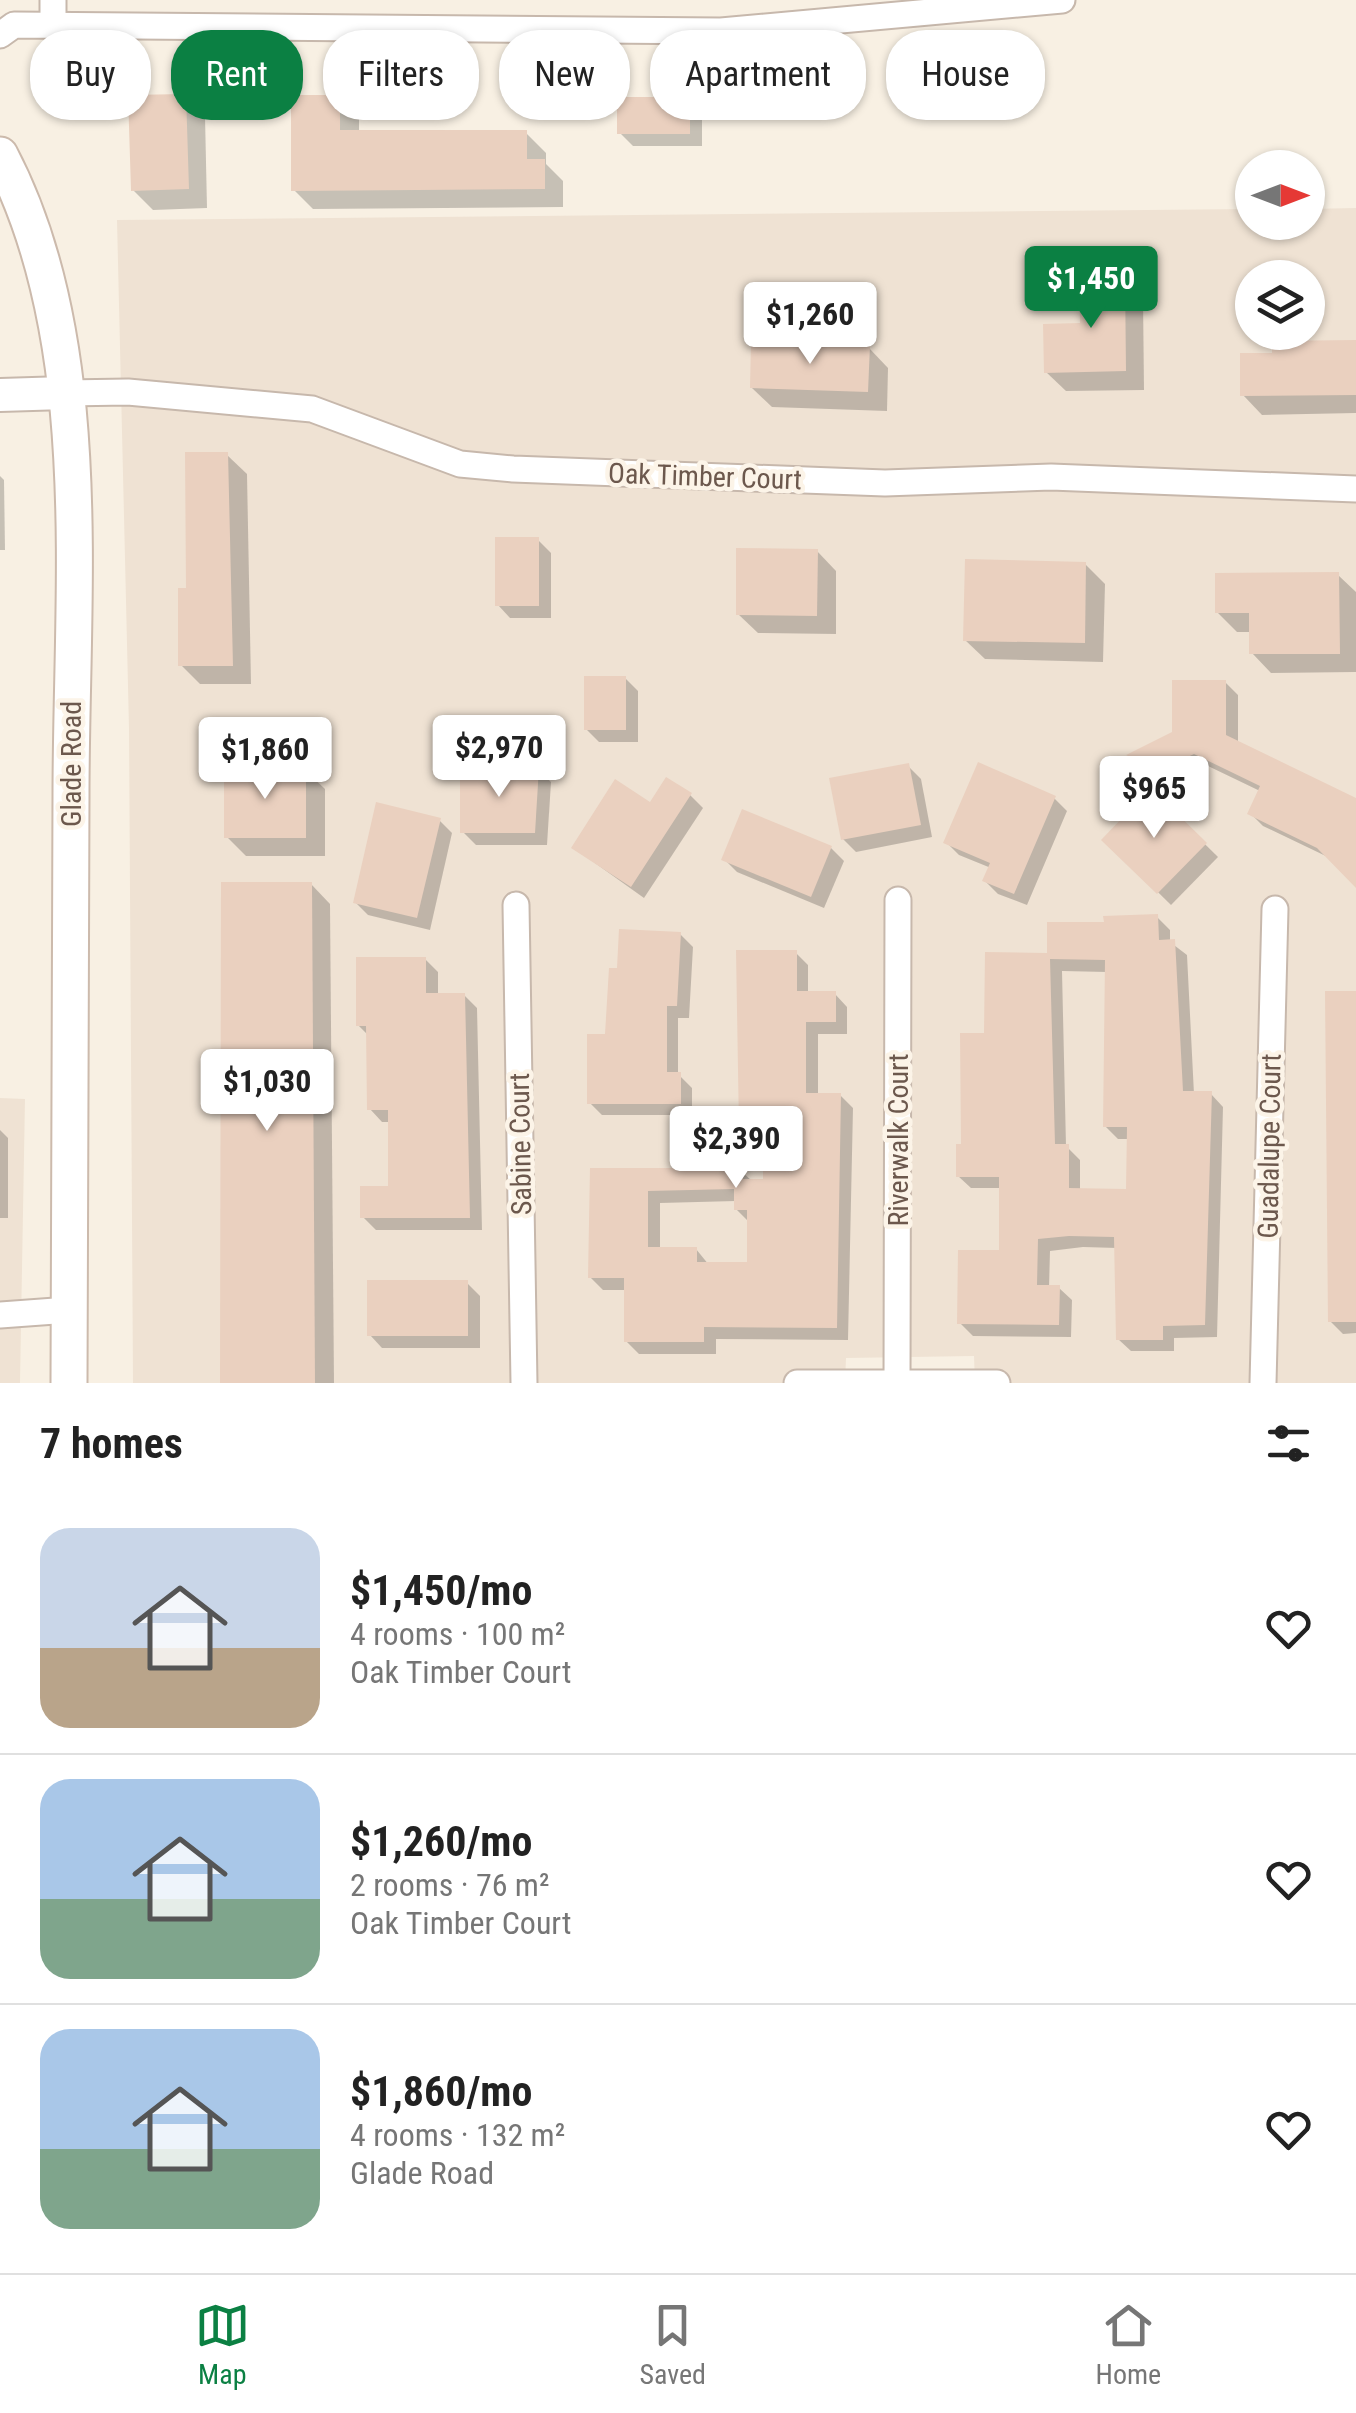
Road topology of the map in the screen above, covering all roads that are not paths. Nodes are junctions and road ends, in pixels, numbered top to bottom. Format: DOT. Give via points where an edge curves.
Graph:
graph roads {
  1 [pos="1062,0"];
  2 [pos="53,13"];
  3 [pos="0,36"];
  4 [pos="0,155"];
  5 [pos="65,393"];
  6 [pos="0,395"];
  7 [pos="1356,489"];
  8 [pos="898,900"];
  9 [pos="516,904"];
  10 [pos="1275,910"];
  11 [pos="70,1310"];
  12 [pos="0,1316"];
  13 [pos="899,1382"];
  14 [pos="69,1383"];
  15 [pos="524,1383"];
  16 [pos="797,1383"];
  17 [pos="998,1383"];
  18 [pos="1263,1383"];
  1 -- 2 [label="street" via="722,31"];
  2 -- 3 [label="street"];
  4 -- 5 [label="main road, Glade Road" via="49,287"];
  5 -- 6 [label="street"];
  5 -- 7 [label="street, Oak Timber Court" via="114,391 312,409 460,464 513,469 885,483 1051,477"];
  5 -- 11 [label="main road, Glade Road" via="72,472"];
  8 -- 13 [label="street, Riverwalk Court"];
  9 -- 15 [label="street, Sabine Court"];
  10 -- 18 [label="street, Guadalupe Court"];
  11 -- 12 [label="street"];
  11 -- 14 [label="main road, Glade Road"];
  13 -- 16 [label="street"];
  13 -- 17 [label="street"];
}
